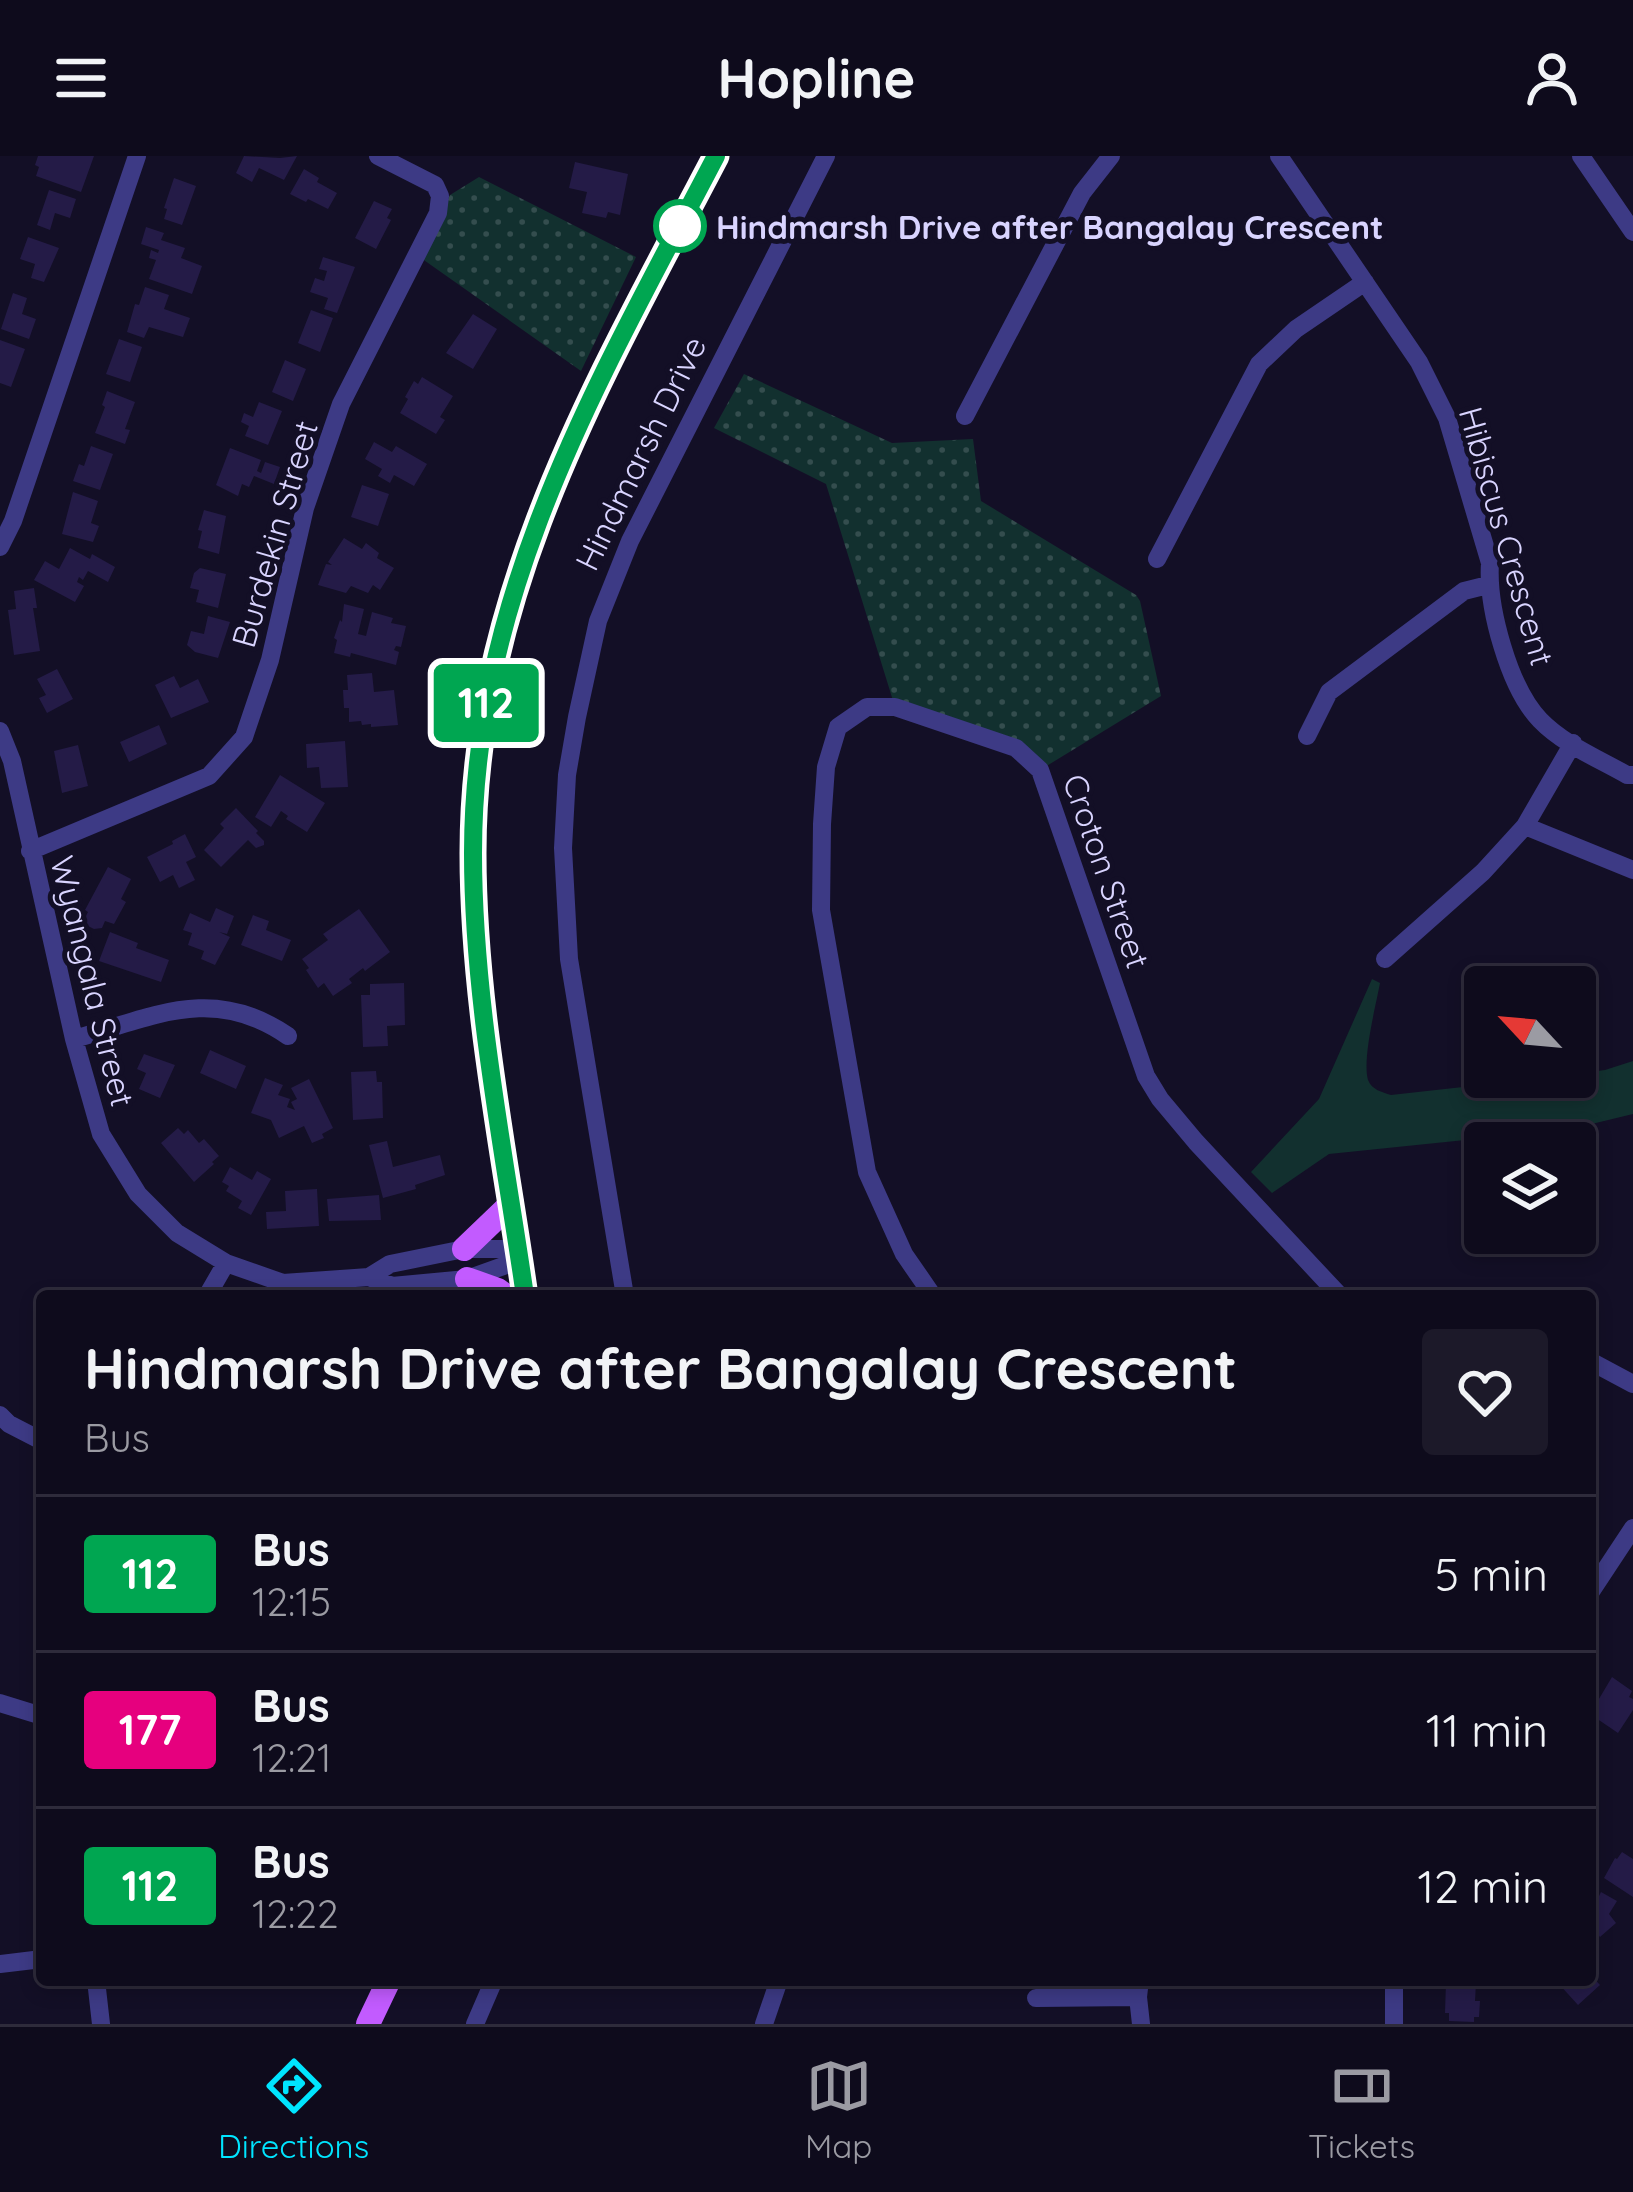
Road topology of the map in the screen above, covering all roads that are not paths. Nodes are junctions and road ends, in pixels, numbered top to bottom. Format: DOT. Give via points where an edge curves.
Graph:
graph roads {
  1 [pos="137,156"];
  2 [pos="378,156"];
  3 [pos="716,156"];
  4 [pos="826,156"];
  5 [pos="1111,156"];
  6 [pos="1279,156"];
  7 [pos="1581,156"];
  8 [pos="1633,232"];
  9 [pos="1365,282"];
  10 [pos="964,416"];
  11 [pos="0,547"];
  12 [pos="1157,559"];
  13 [pos="1488,585"];
  14 [pos="0,731"];
  15 [pos="1307,736"];
  16 [pos="1573,743"];
  17 [pos="1633,775"];
  18 [pos="1525,826"];
  19 [pos="30,851"];
  20 [pos="1633,870"];
  21 [pos="1385,959"];
  22 [pos="288,1036"];
  23 [pos="74,1039"];
  24 [pos="512,1203"];
  25 [pos="464,1249"];
  26 [pos="520,1260"];
  27 [pos="226,1263"];
  28 [pos="369,1277"];
  29 [pos="467,1279"];
  30 [pos="211,1290"];
  31 [pos="500,1290"];
  32 [pos="524,1290"];
  33 [pos="624,1290"];
  34 [pos="929,1290"];
  35 [pos="1334,1290"];
  36 [pos="1596,1364"];
  37 [pos="1633,1384"];
  38 [pos="0,1415"];
  39 [pos="36,1438"];
  40 [pos="1633,1528"];
  41 [pos="1596,1584"];
  42 [pos="0,1703"];
  43 [pos="36,1714"];
  44 [pos="36,1960"];
  45 [pos="0,1964"];
  46 [pos="97,1986"];
  47 [pos="386,1986"];
  48 [pos="491,1986"];
  49 [pos="777,1986"];
  50 [pos="1394,1986"];
  51 [pos="1139,1989"];
  52 [pos="1036,1998"];
  53 [pos="100,2024"];
  54 [pos="368,2024"];
  55 [pos="475,2024"];
  56 [pos="764,2024"];
  57 [pos="1141,2024"];
  58 [pos="1394,2024"];
  1 -- 11 [label="street"];
  2 -- 19 [label="street, Burdekin Street" via="435,184 438,213 341,404 304,508 244,737 209,776"];
  3 -- 24 [label="main road, Hindmarsh Drive" via="566,452 507,607 488,687 473,851 476,934"];
  4 -- 33 [label="street, Hindmarsh Drive" via="629,541 598,621 567,775 569,958"];
  5 -- 10 [label="street" via="1082,193"];
  6 -- 9 [label="street, Hibiscus Crescent"];
  7 -- 8 [label="street"];
  9 -- 12 [label="street" via="1259,364"];
  9 -- 13 [label="street, Hibiscus Crescent" via="1448,418 1490,563"];
  13 -- 15 [label="street" via="1464,591 1329,692"];
  13 -- 16 [label="street, Hibiscus Crescent" via="1522,695 1541,722"];
  14 -- 19 [label="street, Wyangala Street"];
  16 -- 17 [label="street, Hibiscus Crescent"];
  16 -- 18 [label="street"];
  18 -- 20 [label="street"];
  18 -- 21 [label="street"];
  19 -- 23 [label="street, Wyangala Street"];
  22 -- 23 [label="street" via="266,1020 192,1006"];
  23 -- 27 [label="street, Wyangala Street" via="101,1134 138,1194 177,1233"];
  24 -- 25 [label="main road"];
  24 -- 26 [label="main road, Hindmarsh Drive"];
  25 -- 26 [label="street, Wyangala Street" via="503,1249"];
  25 -- 28 [label="street, Wyangala Street" via="390,1264"];
  26 -- 29 [label="street, Wyangala Street"];
  26 -- 32 [label="main road, Hindmarsh Drive"];
  27 -- 28 [label="street, Wyangala Street" via="283,1283"];
  27 -- 30 [label="street"];
  28 -- 29 [label="street, Wyangala Street" via="392,1286"];
  29 -- 31 [label="main road"];
  34 -- 35 [label="street, Croton Street" via="867,1172 821,910 826,767 838,727 867,707 896,706 1008,744 1040,770 1146,1076 1196,1142"];
  36 -- 37 [label="street"];
  38 -- 39 [label="street"];
  40 -- 41 [label="street"];
  42 -- 43 [label="street"];
  44 -- 45 [label="street"];
  46 -- 53 [label="street"];
  47 -- 54 [label="main road"];
  48 -- 55 [label="street"];
  49 -- 56 [label="street"];
  50 -- 58 [label="street"];
  51 -- 52 [label="street"];
  51 -- 57 [label="street"];
}
